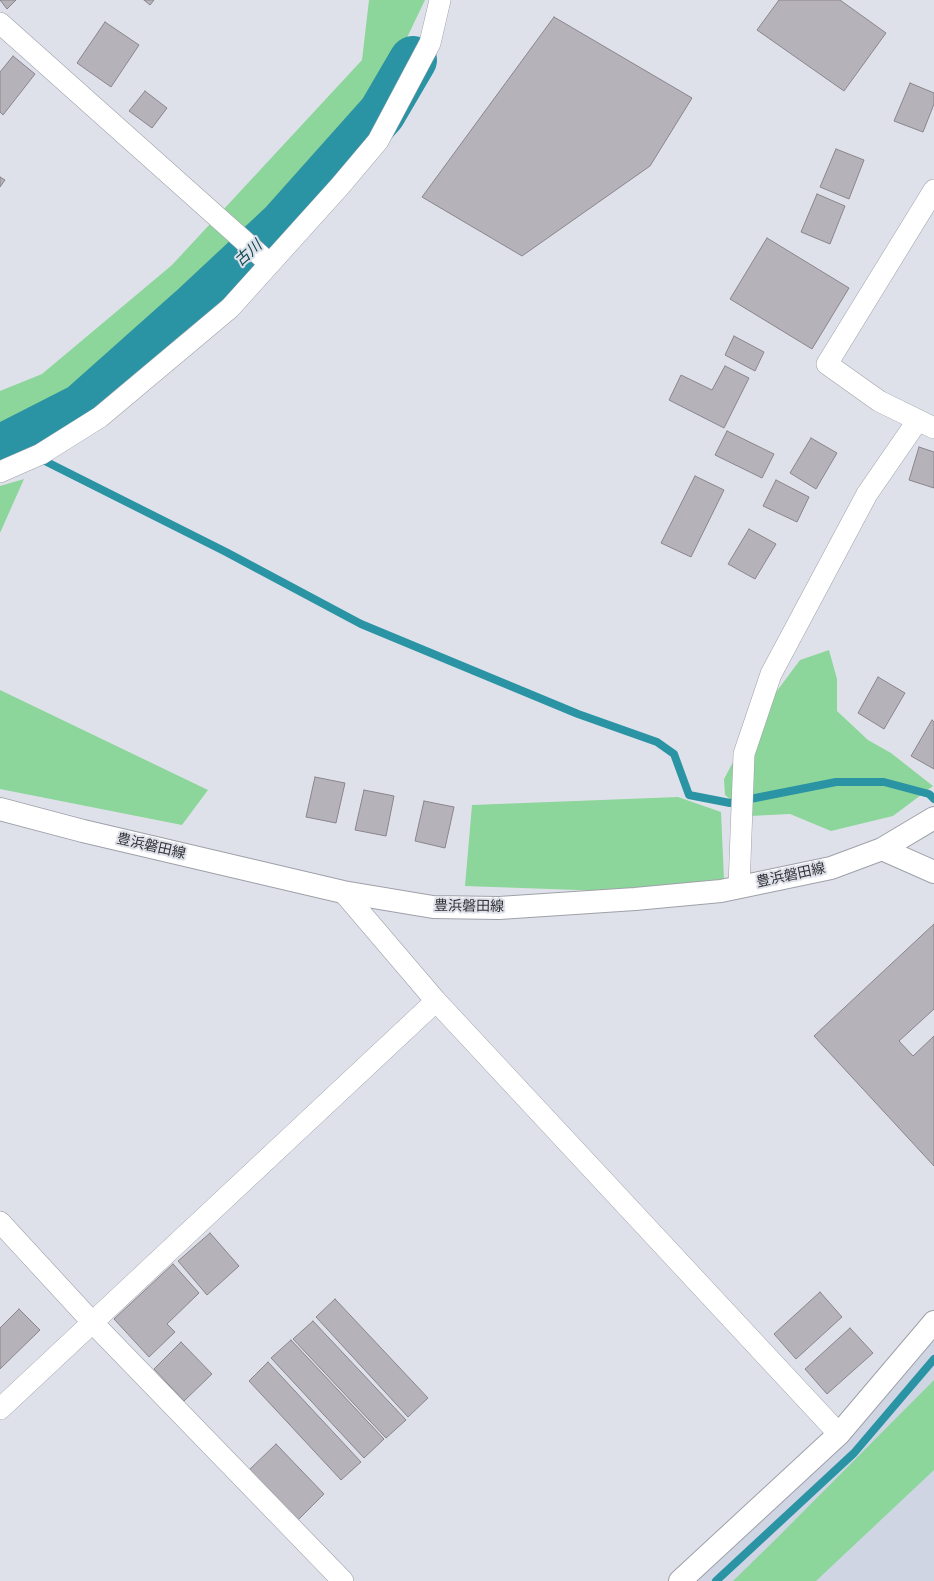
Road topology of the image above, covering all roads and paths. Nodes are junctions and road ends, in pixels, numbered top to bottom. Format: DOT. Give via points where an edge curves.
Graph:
graph roads {
  1 [pos="440,0"];
  2 [pos="0,23"];
  3 [pos="934,190"];
  4 [pos="270,264"];
  5 [pos="926,424"];
  6 [pos="0,472"];
  7 [pos="0,809"];
  8 [pos="934,818"];
  9 [pos="882,849"];
  10 [pos="934,872"];
  11 [pos="739,887"];
  12 [pos="343,892"];
  13 [pos="436,1001"];
  14 [pos="0,1222"];
  15 [pos="934,1322"];
  16 [pos="93,1324"];
  17 [pos="0,1409"];
  18 [pos="839,1434"];
  19 [pos="343,1581"];
  20 [pos="680,1581"];
  1 -- 4 [label="street" via="430,43 378,141"];
  2 -- 4 [label="street"];
  3 -- 5 [label="street" via="827,364 879,401"];
  4 -- 6 [label="street" via="230,308 100,417 41,454"];
  5 -- 11 [label="street" via="868,494 771,674 744,754"];
  7 -- 12 [label="main road, 豊浜磐田線"];
  8 -- 9 [label="main road, 豊浜磐田線"];
  9 -- 10 [label="main road"];
  9 -- 11 [label="main road, 豊浜磐田線" via="831,868"];
  11 -- 12 [label="main road, 豊浜磐田線" via="634,899 499,908 433,907"];
  12 -- 13 [label="street"];
  13 -- 16 [label="street"];
  13 -- 18 [label="street"];
  14 -- 16 [label="street"];
  15 -- 18 [label="main road"];
  16 -- 17 [label="street"];
  16 -- 19 [label="street"];
  18 -- 20 [label="main road"];
}
